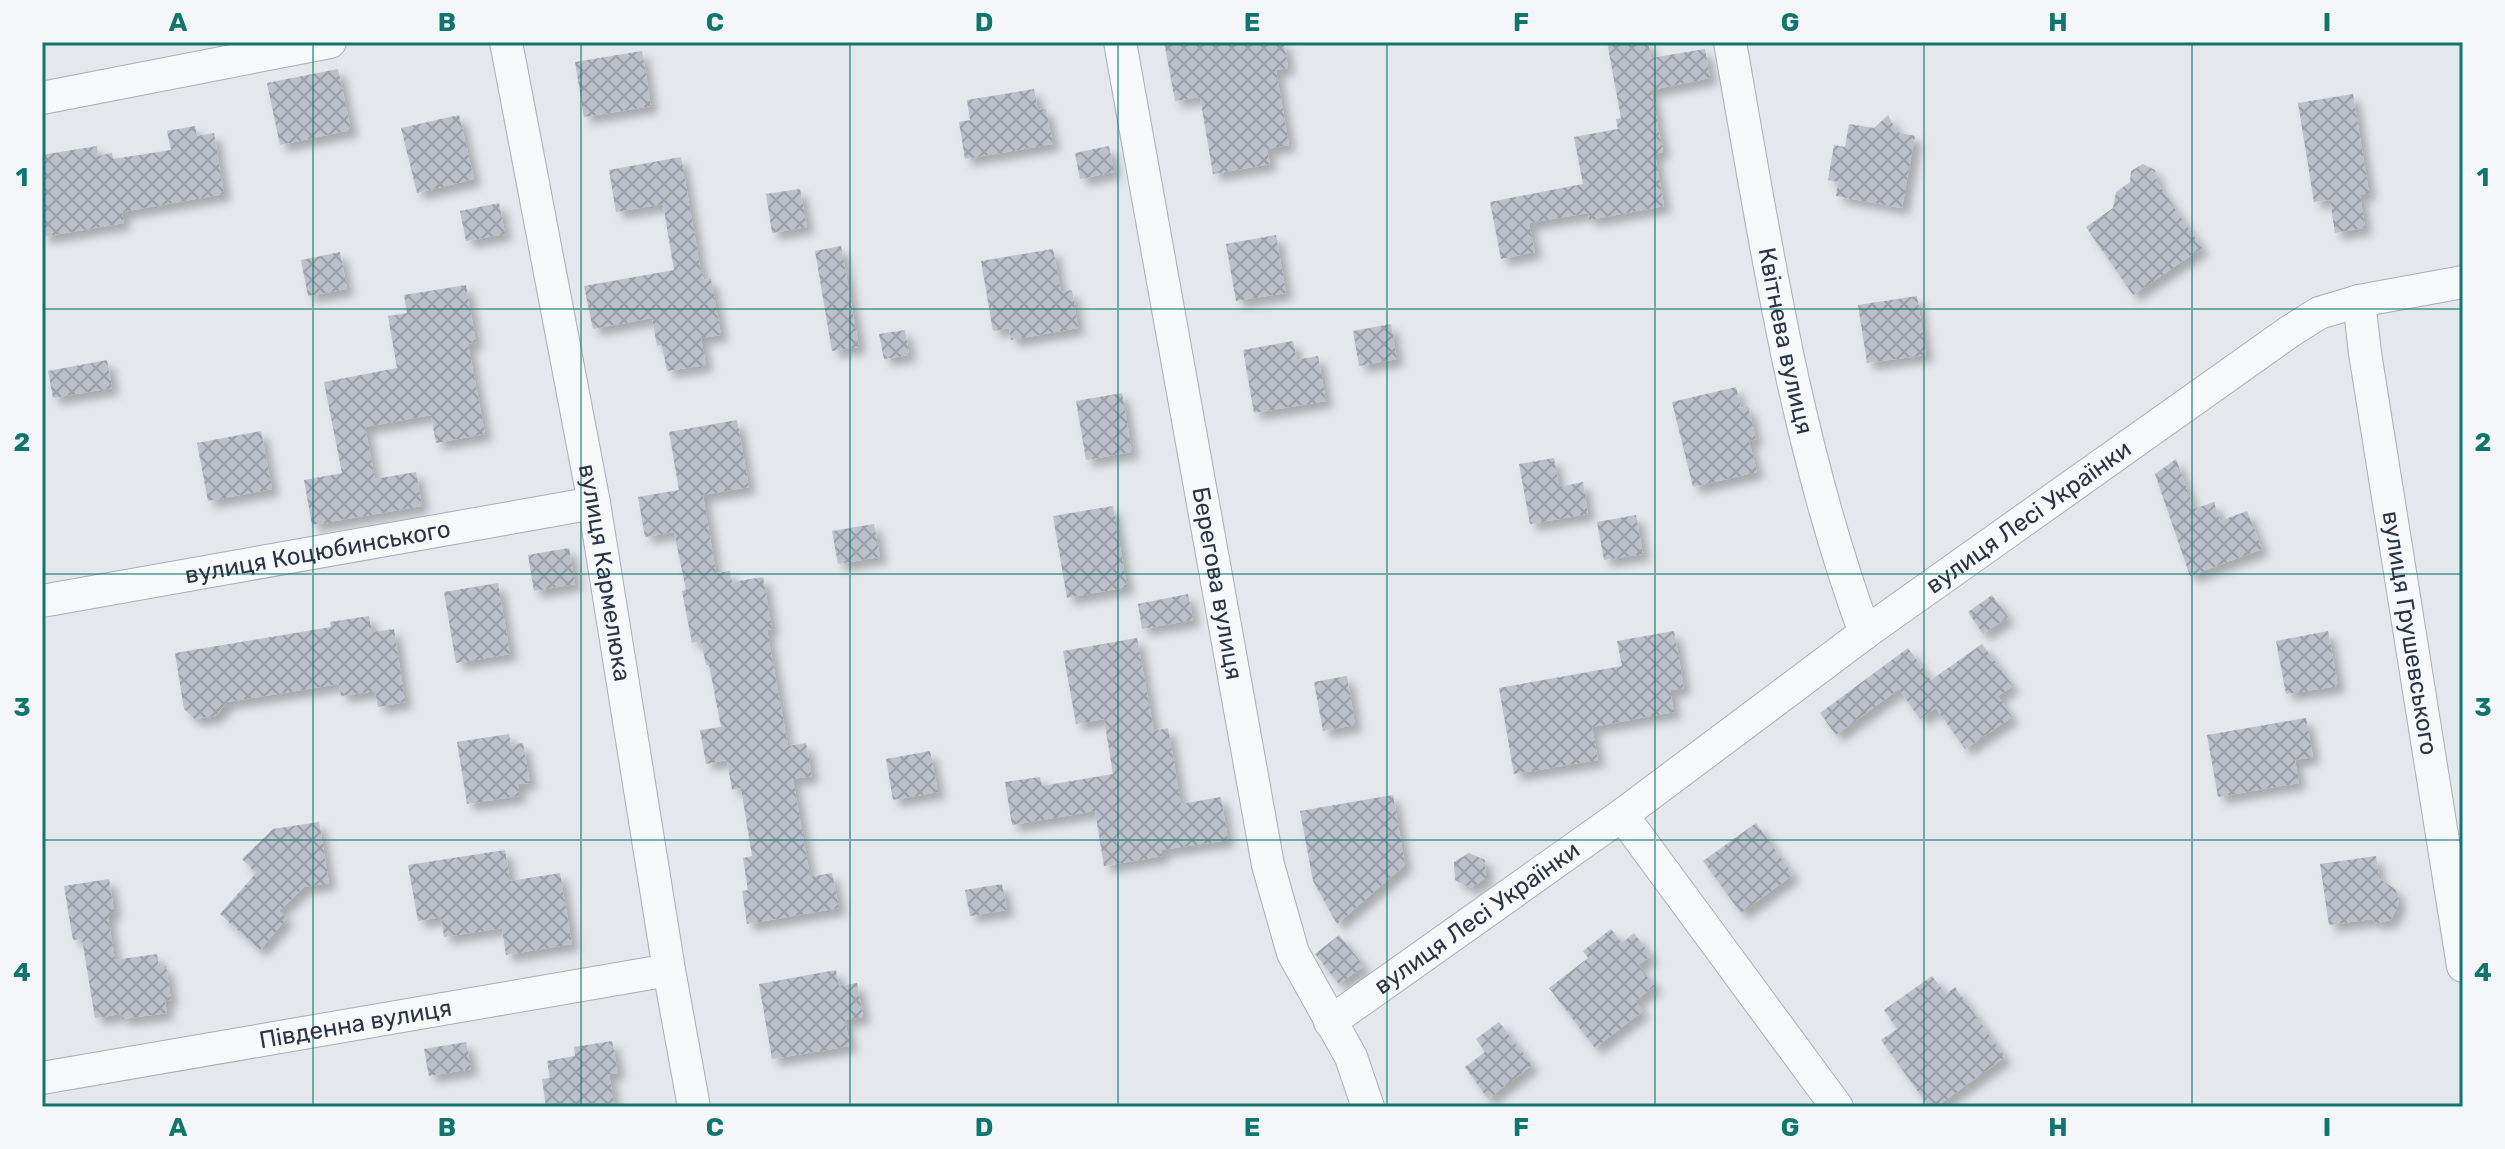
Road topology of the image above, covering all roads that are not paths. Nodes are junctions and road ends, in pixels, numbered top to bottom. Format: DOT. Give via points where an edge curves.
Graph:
graph roads {
  1 [pos="330,42"];
  2 [pos="506,42"];
  3 [pos="1120,42"];
  4 [pos="1730,42"];
  5 [pos="42,98"];
  6 [pos="2463,282"];
  7 [pos="2359,301"];
  8 [pos="594,503"];
  9 [pos="42,601"];
  10 [pos="1865,633"];
  11 [pos="1622,815"];
  12 [pos="2463,966"];
  13 [pos="669,970"];
  14 [pos="1330,1022"];
  15 [pos="42,1078"];
  16 [pos="694,1107"];
  17 [pos="1368,1107"];
  18 [pos="1837,1107"];
  1 -- 5 [label="street"];
  2 -- 8 [label="street, вулиця Кармелюка"];
  3 -- 14 [label="street, Берегова вулиця" via="1268,865 1293,953"];
  4 -- 10 [label="street, Квітнева вулиця" via="1787,354 1837,549"];
  6 -- 7 [label="street, вулиця Лесі Українки"];
  7 -- 10 [label="street, вулиця Лесі Українки" via="2319,313 2289,332"];
  7 -- 12 [label="street, вулиця Грушевського"];
  8 -- 9 [label="street, вулиця Коцюбинського"];
  8 -- 13 [label="street, вулиця Кармелюка"];
  10 -- 11 [label="street, вулиця Лесі Українки"];
  11 -- 14 [label="street, вулиця Лесі Українки"];
  11 -- 18 [label="street"];
  13 -- 15 [label="street, Південна вулиця"];
  13 -- 16 [label="street, вулиця Кармелюка"];
  14 -- 17 [label="street, Берегова вулиця" via="1351,1057"];
}
